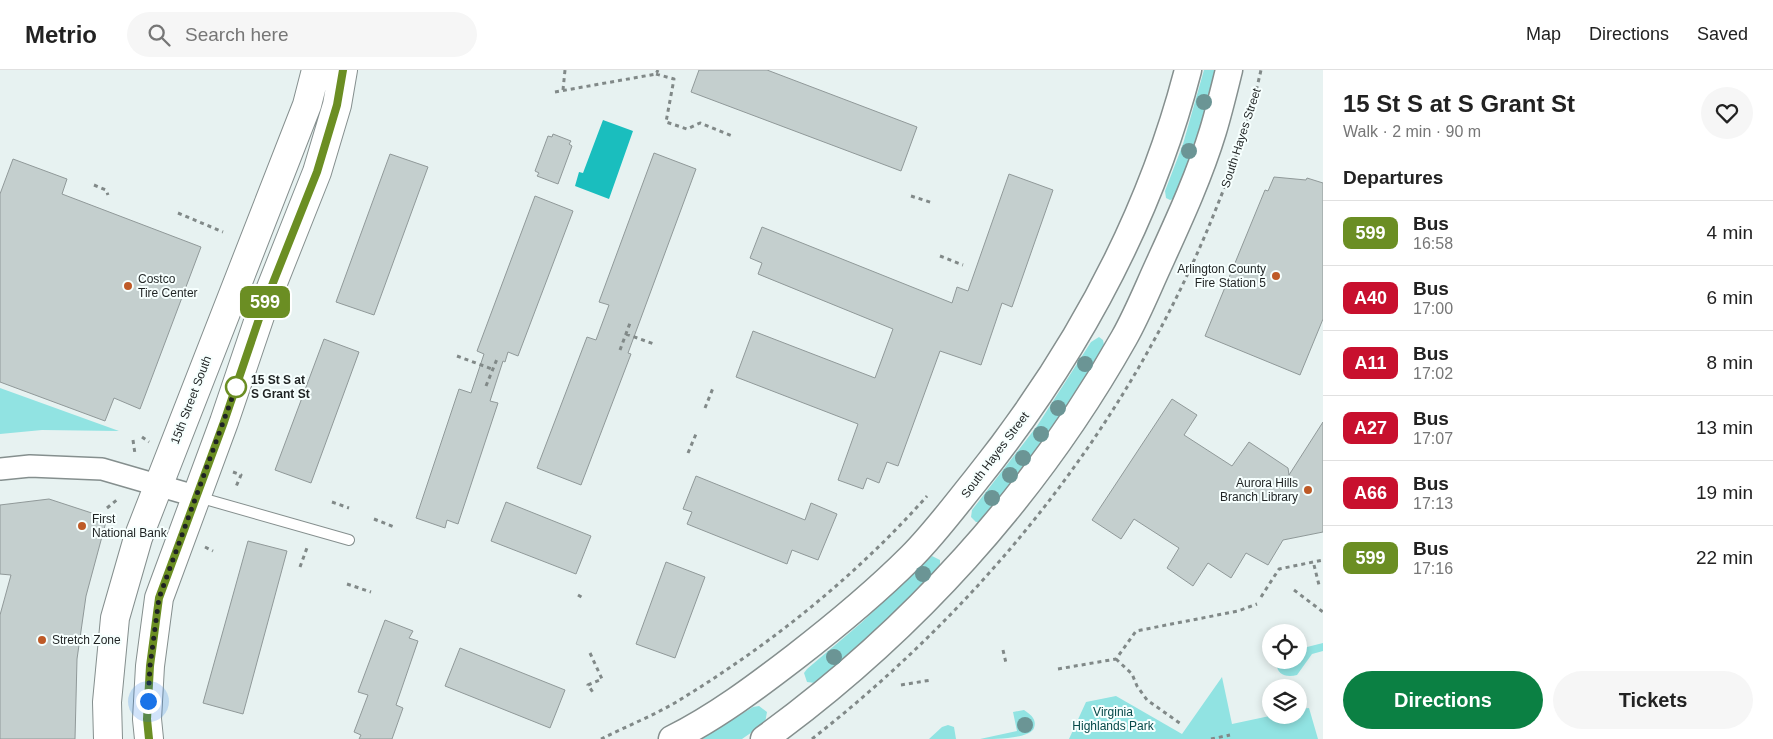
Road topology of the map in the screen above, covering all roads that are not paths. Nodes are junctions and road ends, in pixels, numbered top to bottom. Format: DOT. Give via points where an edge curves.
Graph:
graph roads {
  1 [pos="316,70"];
  2 [pos="344,70"];
  3 [pos="1188,70"];
  4 [pos="1229,70"];
  5 [pos="0,469"];
  6 [pos="157,486"];
  7 [pos="195,496"];
  8 [pos="349,540"];
  9 [pos="108,739"];
  10 [pos="149,739"];
  11 [pos="672,739"];
  12 [pos="764,739"];
  1 -- 6 [label="main road, 15th Street South" via="308,105"];
  2 -- 7 [label="main road" via="317,172 261,313"];
  3 -- 11 [label="street, South Hayes Street" via="1165,146 1117,263 1017,429 934,533 840,622 765,680"];
  4 -- 12 [label="street" via="1213,132 1182,212 1125,337 1042,464 965,560 896,631 838,683"];
  5 -- 6 [label="street" via="30,466 102,469"];
  6 -- 7 [label="street"];
  6 -- 9 [label="main road, 15th Street South" via="115,618 107,702"];
  7 -- 8 [label="lane"];
  7 -- 10 [label="main road" via="159,598 150,666"];
}
